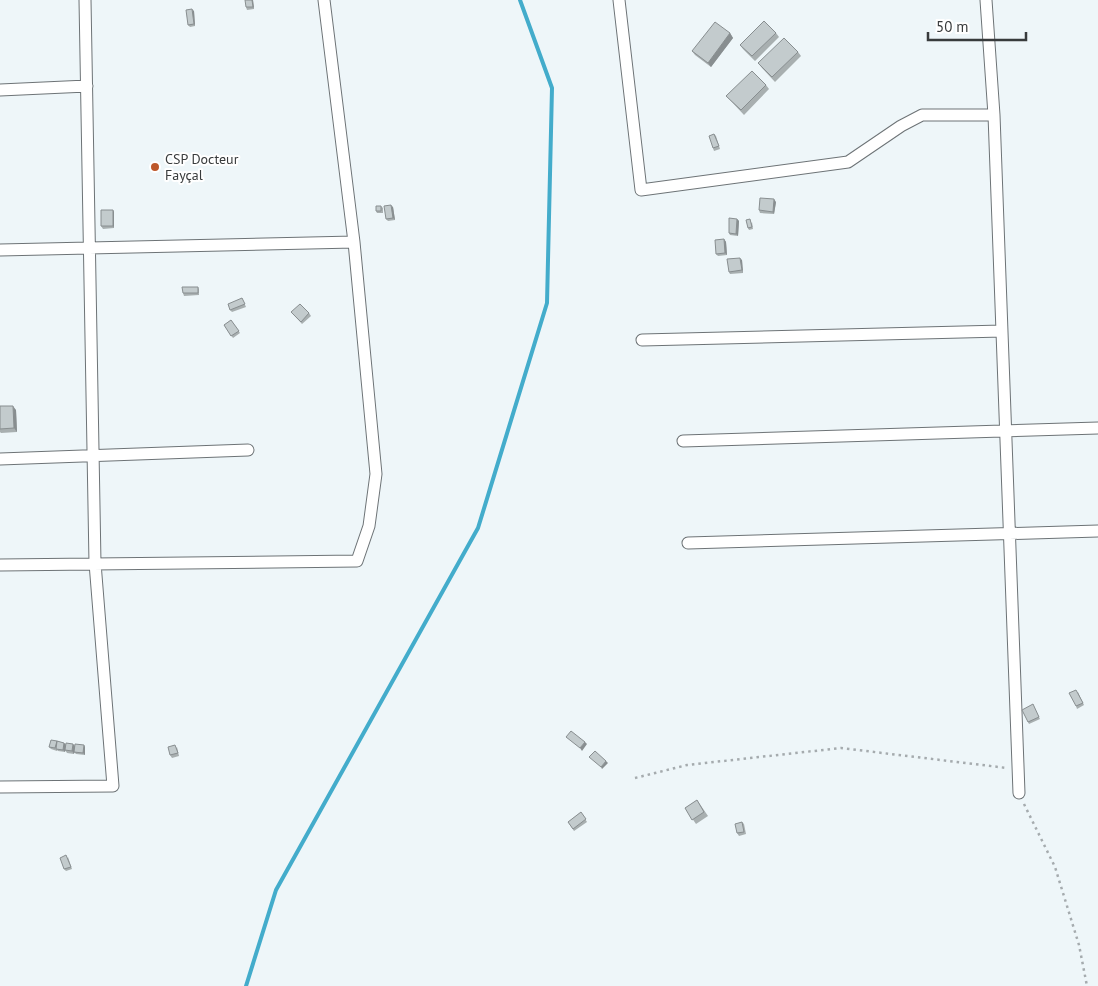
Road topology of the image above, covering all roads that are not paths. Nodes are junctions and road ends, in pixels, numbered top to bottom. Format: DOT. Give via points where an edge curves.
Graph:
graph roads {
  1 [pos="85,0"];
  2 [pos="324,0"];
  3 [pos="619,0"];
  4 [pos="986,0"];
  5 [pos="87,86"];
  6 [pos="0,90"];
  7 [pos="994,115"];
  8 [pos="354,242"];
  9 [pos="90,246"];
  10 [pos="0,250"];
  11 [pos="1002,331"];
  12 [pos="642,340"];
  13 [pos="1098,428"];
  14 [pos="1006,431"];
  15 [pos="683,441"];
  16 [pos="248,450"];
  17 [pos="93,454"];
  18 [pos="0,459"];
  19 [pos="1098,531"];
  20 [pos="1009,534"];
  21 [pos="688,544"];
  22 [pos="95,564"];
  23 [pos="0,565"];
  24 [pos="0,787"];
  25 [pos="1019,793"];
  1 -- 5 [label="street"];
  2 -- 8 [label="street"];
  3 -- 7 [label="street" via="641,190 848,162 900,126 922,115"];
  4 -- 7 [label="street"];
  5 -- 6 [label="street"];
  5 -- 9 [label="street"];
  7 -- 11 [label="street"];
  8 -- 9 [label="street"];
  8 -- 22 [label="street" via="376,474 370,526 357,560"];
  9 -- 10 [label="street"];
  9 -- 17 [label="street"];
  11 -- 12 [label="street"];
  11 -- 14 [label="street"];
  13 -- 14 [label="street"];
  14 -- 15 [label="street"];
  14 -- 20 [label="street"];
  16 -- 17 [label="street"];
  17 -- 18 [label="street"];
  17 -- 22 [label="street"];
  19 -- 20 [label="street"];
  20 -- 21 [label="street"];
  20 -- 25 [label="street"];
  22 -- 23 [label="street"];
  22 -- 24 [label="street" via="113,786"];
}
